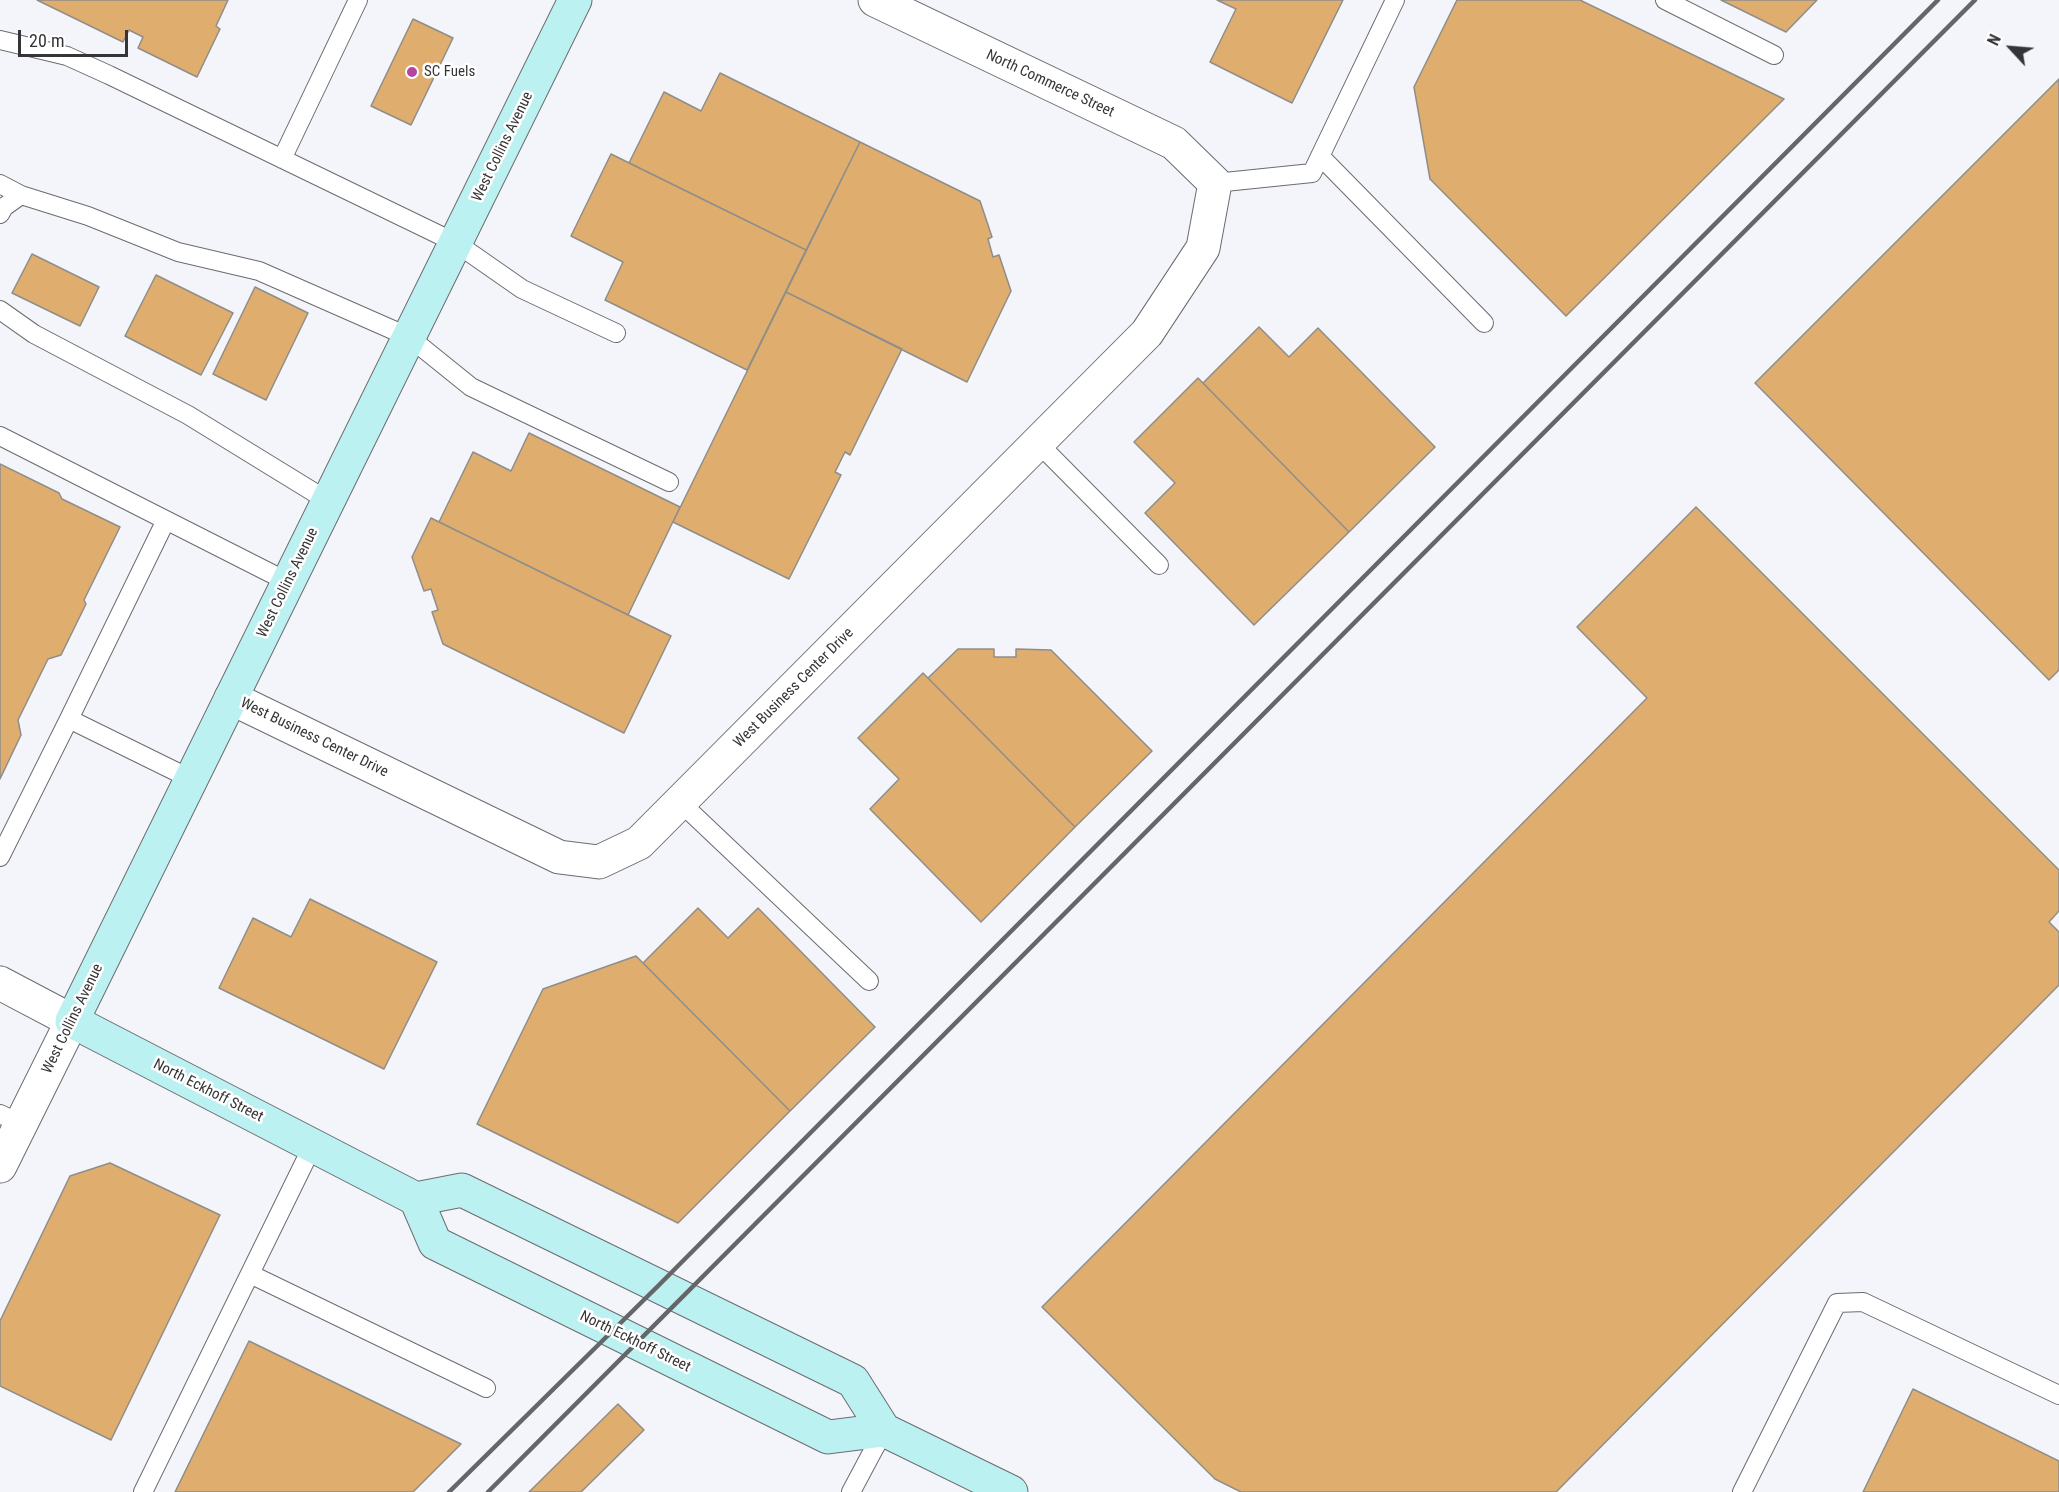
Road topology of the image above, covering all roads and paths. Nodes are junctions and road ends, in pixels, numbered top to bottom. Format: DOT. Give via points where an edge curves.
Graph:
graph roads {
  1 [pos="358,0"];
  2 [pos="576,0"];
  3 [pos="874,0"];
  4 [pos="1395,0"];
  5 [pos="1665,0"];
  6 [pos="0,40"];
  7 [pos="1774,55"];
  8 [pos="1320,156"];
  9 [pos="282,159"];
  10 [pos="1215,183"];
  11 [pos="0,184"];
  12 [pos="21,195"];
  13 [pos="0,214"];
  14 [pos="456,243"];
  15 [pos="0,310"];
  16 [pos="1484,323"];
  17 [pos="616,333"];
  18 [pos="409,337"];
  19 [pos="0,436"];
  20 [pos="1038,443"];
  21 [pos="669,482"];
  22 [pos="328,501"];
  23 [pos="166,520"];
  24 [pos="1159,566"];
  25 [pos="288,582"];
  26 [pos="231,698"];
  27 [pos="69,719"];
  28 [pos="191,779"];
  29 [pos="680,802"];
  30 [pos="0,857"];
  31 [pos="869,981"];
  32 [pos="0,983"];
  33 [pos="72,1021"];
  34 [pos="10,1119"];
  35 [pos="313,1145"];
  36 [pos="0,1166"];
  37 [pos="416,1199"];
  38 [pos="250,1274"];
  39 [pos="486,1388"];
  40 [pos="2059,1395"];
  41 [pos="884,1430"];
  42 [pos="143,1492"];
  43 [pos="851,1492"];
  44 [pos="1011,1492"];
  45 [pos="1742,1492"];
  1 -- 9 [label="lane"];
  2 -- 14 [label="street, West Collins Avenue"];
  3 -- 10 [label="street, North Commerce Street" via="1174,143"];
  4 -- 8 [label="lane"];
  5 -- 7 [label="lane"];
  6 -- 9 [label="lane" via="68,56"];
  8 -- 10 [label="lane" via="1312,173"];
  8 -- 16 [label="lane"];
  9 -- 14 [label="lane"];
  10 -- 20 [label="street, West Business Center Drive" via="1203,248 1147,333"];
  11 -- 12 [label="lane"];
  12 -- 13 [label="lane"];
  12 -- 18 [label="lane" via="88,216 178,252 260,271"];
  14 -- 17 [label="lane" via="522,289"];
  14 -- 18 [label="street, West Collins Avenue"];
  15 -- 22 [label="lane" via="34,334 188,415"];
  18 -- 21 [label="lane" via="471,387"];
  18 -- 22 [label="street, West Collins Avenue"];
  19 -- 23 [label="lane"];
  20 -- 24 [label="lane"];
  20 -- 29 [label="street, West Business Center Drive"];
  22 -- 25 [label="street, West Collins Avenue"];
  23 -- 25 [label="lane"];
  23 -- 27 [label="lane"];
  25 -- 26 [label="street, West Collins Avenue"];
  26 -- 28 [label="street, West Collins Avenue"];
  26 -- 29 [label="street, West Business Center Drive" via="559,857 599,862 639,843"];
  27 -- 28 [label="lane"];
  27 -- 30 [label="lane"];
  28 -- 33 [label="street, West Collins Avenue"];
  29 -- 31 [label="lane"];
  32 -- 33 [label="street, North Eckhoff Street"];
  33 -- 34 [label="street, West Collins Avenue"];
  33 -- 35 [label="street, North Eckhoff Street"];
  34 -- 36 [label="street, West Collins Avenue"];
  35 -- 37 [label="street, North Eckhoff Street"];
  35 -- 38 [label="lane"];
  37 -- 41 [label="street" via="462,1190 853,1381"];
  37 -- 41 [label="street, North Eckhoff Street" via="435,1243 828,1437"];
  38 -- 39 [label="lane"];
  38 -- 42 [label="lane"];
  40 -- 45 [label="lane" via="1863,1302 1838,1303"];
  41 -- 43 [label="lane"];
  41 -- 44 [label="street"];
}
